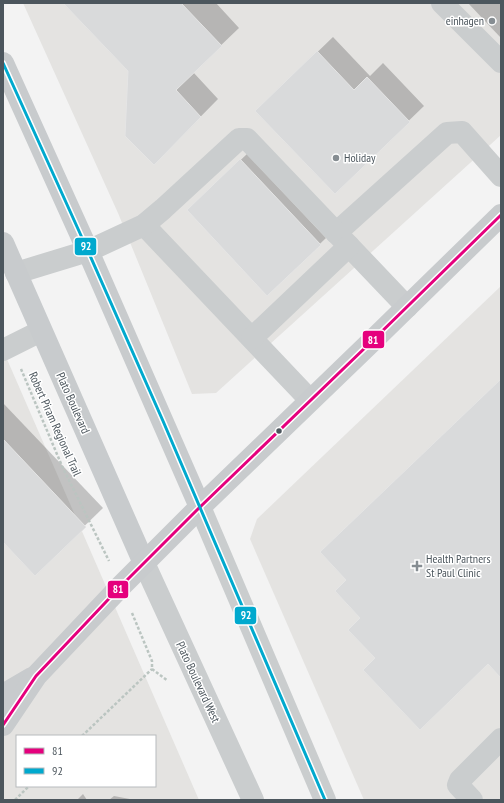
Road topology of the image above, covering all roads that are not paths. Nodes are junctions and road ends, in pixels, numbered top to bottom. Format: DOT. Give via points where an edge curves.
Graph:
graph roads {
  1 [pos="442,3"];
  2 [pos="501,62"];
  3 [pos="3,63"];
  4 [pos="501,176"];
  5 [pos="501,215"];
  6 [pos="144,225"];
  7 [pos="342,240"];
  8 [pos="3,243"];
  9 [pos="88,250"];
  10 [pos="16,273"];
  11 [pos="407,307"];
  12 [pos="41,331"];
  13 [pos="252,338"];
  14 [pos="7,348"];
  15 [pos="310,400"];
  16 [pos="200,507"];
  17 [pos="144,563"];
  18 [pos="36,676"];
  19 [pos="3,695"];
  20 [pos="3,725"];
  21 [pos="501,739"];
  22 [pos="253,800"];
  23 [pos="325,800"];
  24 [pos="472,800"];
  1 -- 2 [label="street"];
  3 -- 9 [label="main road"];
  4 -- 7 [label="street" via="462,132 447,133"];
  5 -- 11 [label="main road"];
  6 -- 7 [label="street" via="239,139 247,139"];
  6 -- 9 [label="street"];
  6 -- 13 [label="street"];
  7 -- 11 [label="street"];
  7 -- 13 [label="street"];
  8 -- 10 [label="main road, Plato Boulevard"];
  9 -- 10 [label="street"];
  9 -- 16 [label="main road"];
  10 -- 12 [label="main road, Plato Boulevard"];
  11 -- 15 [label="main road"];
  12 -- 14 [label="street"];
  12 -- 17 [label="main road, Plato Boulevard"];
  13 -- 15 [label="street"];
  15 -- 16 [label="main road"];
  16 -- 17 [label="main road"];
  16 -- 23 [label="street"];
  17 -- 18 [label="main road"];
  17 -- 22 [label="street, Plato Boulevard West"];
  18 -- 19 [label="main road"];
  18 -- 20 [label="main road"];
  21 -- 24 [label="street" via="460,780 458,785"];
}
